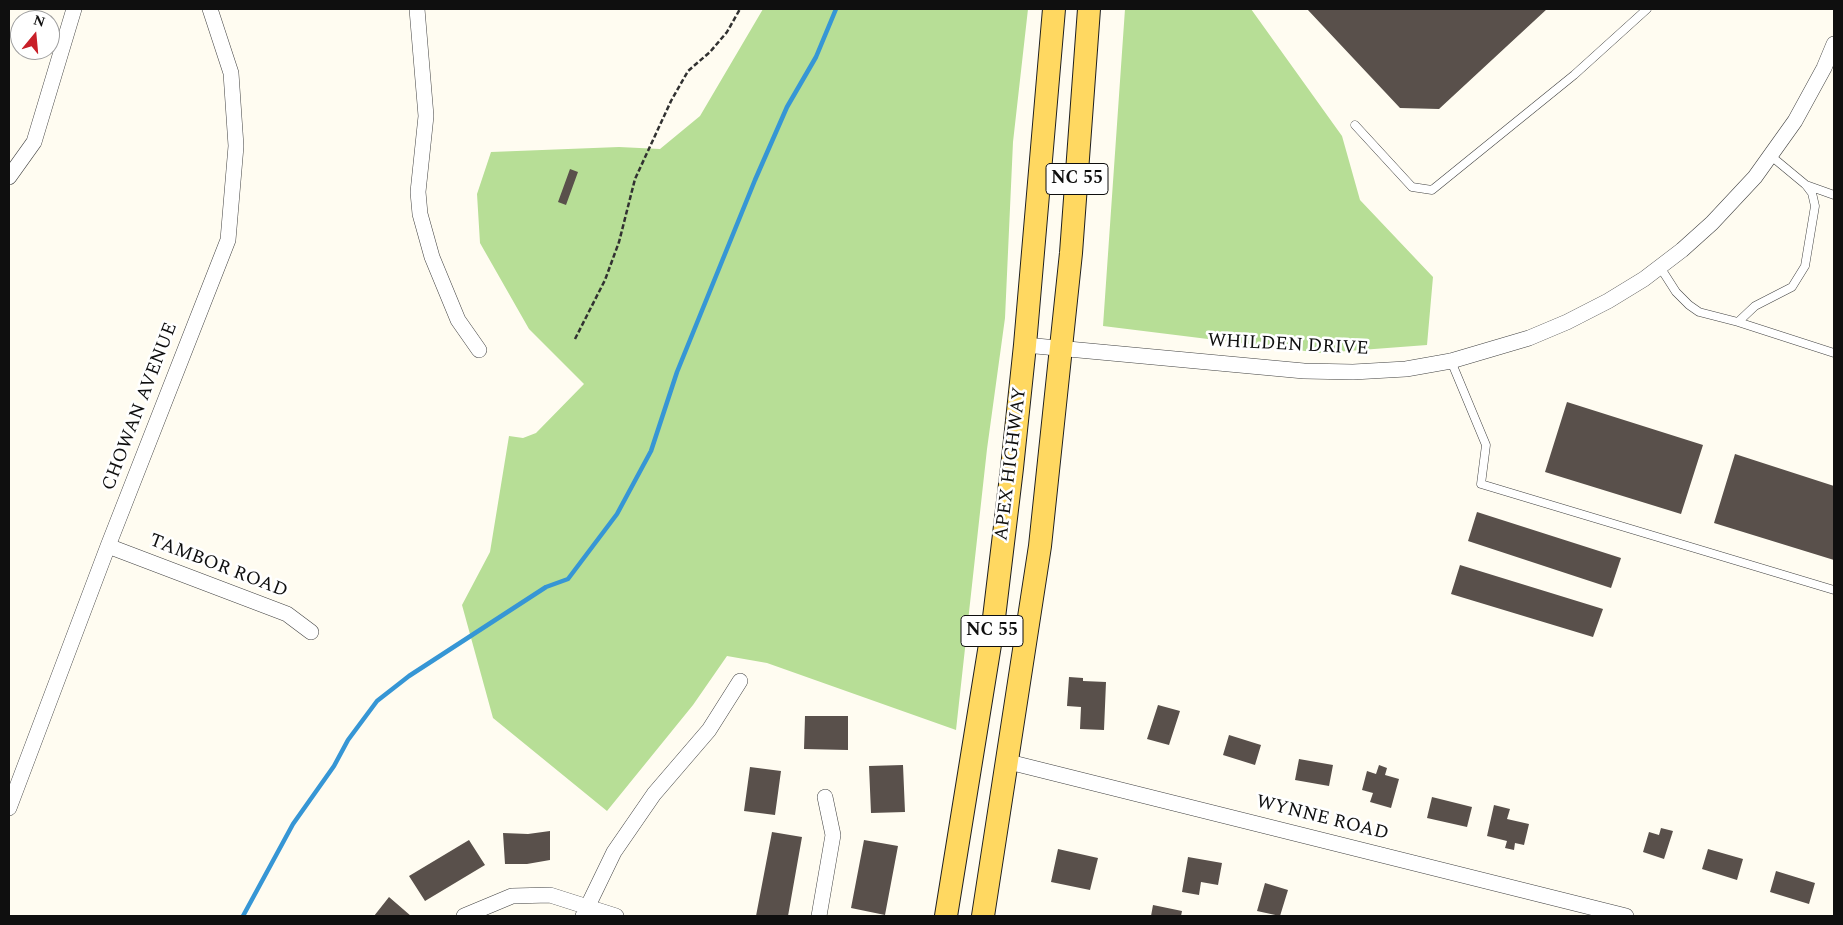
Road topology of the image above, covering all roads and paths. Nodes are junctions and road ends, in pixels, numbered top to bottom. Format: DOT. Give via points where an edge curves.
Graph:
graph roads {
  1 [pos="74,9"];
  2 [pos="210,9"];
  3 [pos="417,9"];
  4 [pos="740,9"];
  5 [pos="1054,9"];
  6 [pos="1090,9"];
  7 [pos="1647,9"];
  8 [pos="1834,44"];
  9 [pos="1355,125"];
  10 [pos="1771,156"];
  11 [pos="9,177"];
  12 [pos="1806,185"];
  13 [pos="1834,195"];
  14 [pos="1660,267"];
  15 [pos="1738,322"];
  16 [pos="575,338"];
  17 [pos="1025,345"];
  18 [pos="1061,349"];
  19 [pos="480,350"];
  20 [pos="1834,353"];
  21 [pos="1451,361"];
  22 [pos="108,546"];
  23 [pos="1834,590"];
  24 [pos="311,632"];
  25 [pos="740,681"];
  26 [pos="1009,762"];
  27 [pos="826,797"];
  28 [pos="9,808"];
  29 [pos="584,911"];
  30 [pos="464,916"];
  31 [pos="616,916"];
  32 [pos="819,916"];
  33 [pos="946,916"];
  34 [pos="983,916"];
  35 [pos="1626,916"];
  1 -- 11 [label="street" via="34,142"];
  2 -- 22 [label="street, CHOWAN AVENUE" via="231,73 236,146 228,240"];
  3 -- 19 [label="street" via="426,116 418,192 420,214 432,257 458,320"];
  4 -- 16 [label="path" via="727,32 688,71 671,101 635,179 619,242 605,280"];
  5 -- 17 [label="main road, APEX HIGHWAY / NC 55"];
  6 -- 18 [label="main road, APEX HIGHWAY / NC 55"];
  7 -- 9 [label="lane" via="1574,75 1432,190 1412,187"];
  8 -- 10 [label="street, WHILDEN DRIVE" via="1810,95"];
  10 -- 12 [label="lane"];
  10 -- 14 [label="street, WHILDEN DRIVE" via="1712,223"];
  12 -- 13 [label="lane"];
  12 -- 15 [label="lane" via="1815,206 1805,266 1792,287 1755,306"];
  14 -- 15 [label="lane" via="1689,305 1699,312"];
  14 -- 21 [label="street, WHILDEN DRIVE" via="1608,301 1567,322 1493,350"];
  15 -- 20 [label="lane"];
  17 -- 18 [label="street, WHILDEN DRIVE"];
  17 -- 33 [label="main road, APEX HIGHWAY / NC 55" via="992,626"];
  18 -- 21 [label="street, WHILDEN DRIVE" via="1304,371 1378,371"];
  18 -- 26 [label="main road, APEX HIGHWAY / NC 55" via="1040,546"];
  21 -- 23 [label="lane" via="1486,445 1481,484"];
  22 -- 24 [label="street, TAMBOR ROAD" via="286,614"];
  22 -- 28 [label="street, CHOWAN AVENUE"];
  25 -- 29 [label="street" via="709,730 654,794 614,852"];
  26 -- 34 [label="main road, APEX HIGHWAY / NC 55"];
  26 -- 35 [label="street, WYNNE ROAD"];
  27 -- 32 [label="street" via="833,835"];
  29 -- 30 [label="street" via="550,895 512,896"];
  29 -- 31 [label="street"];
}
